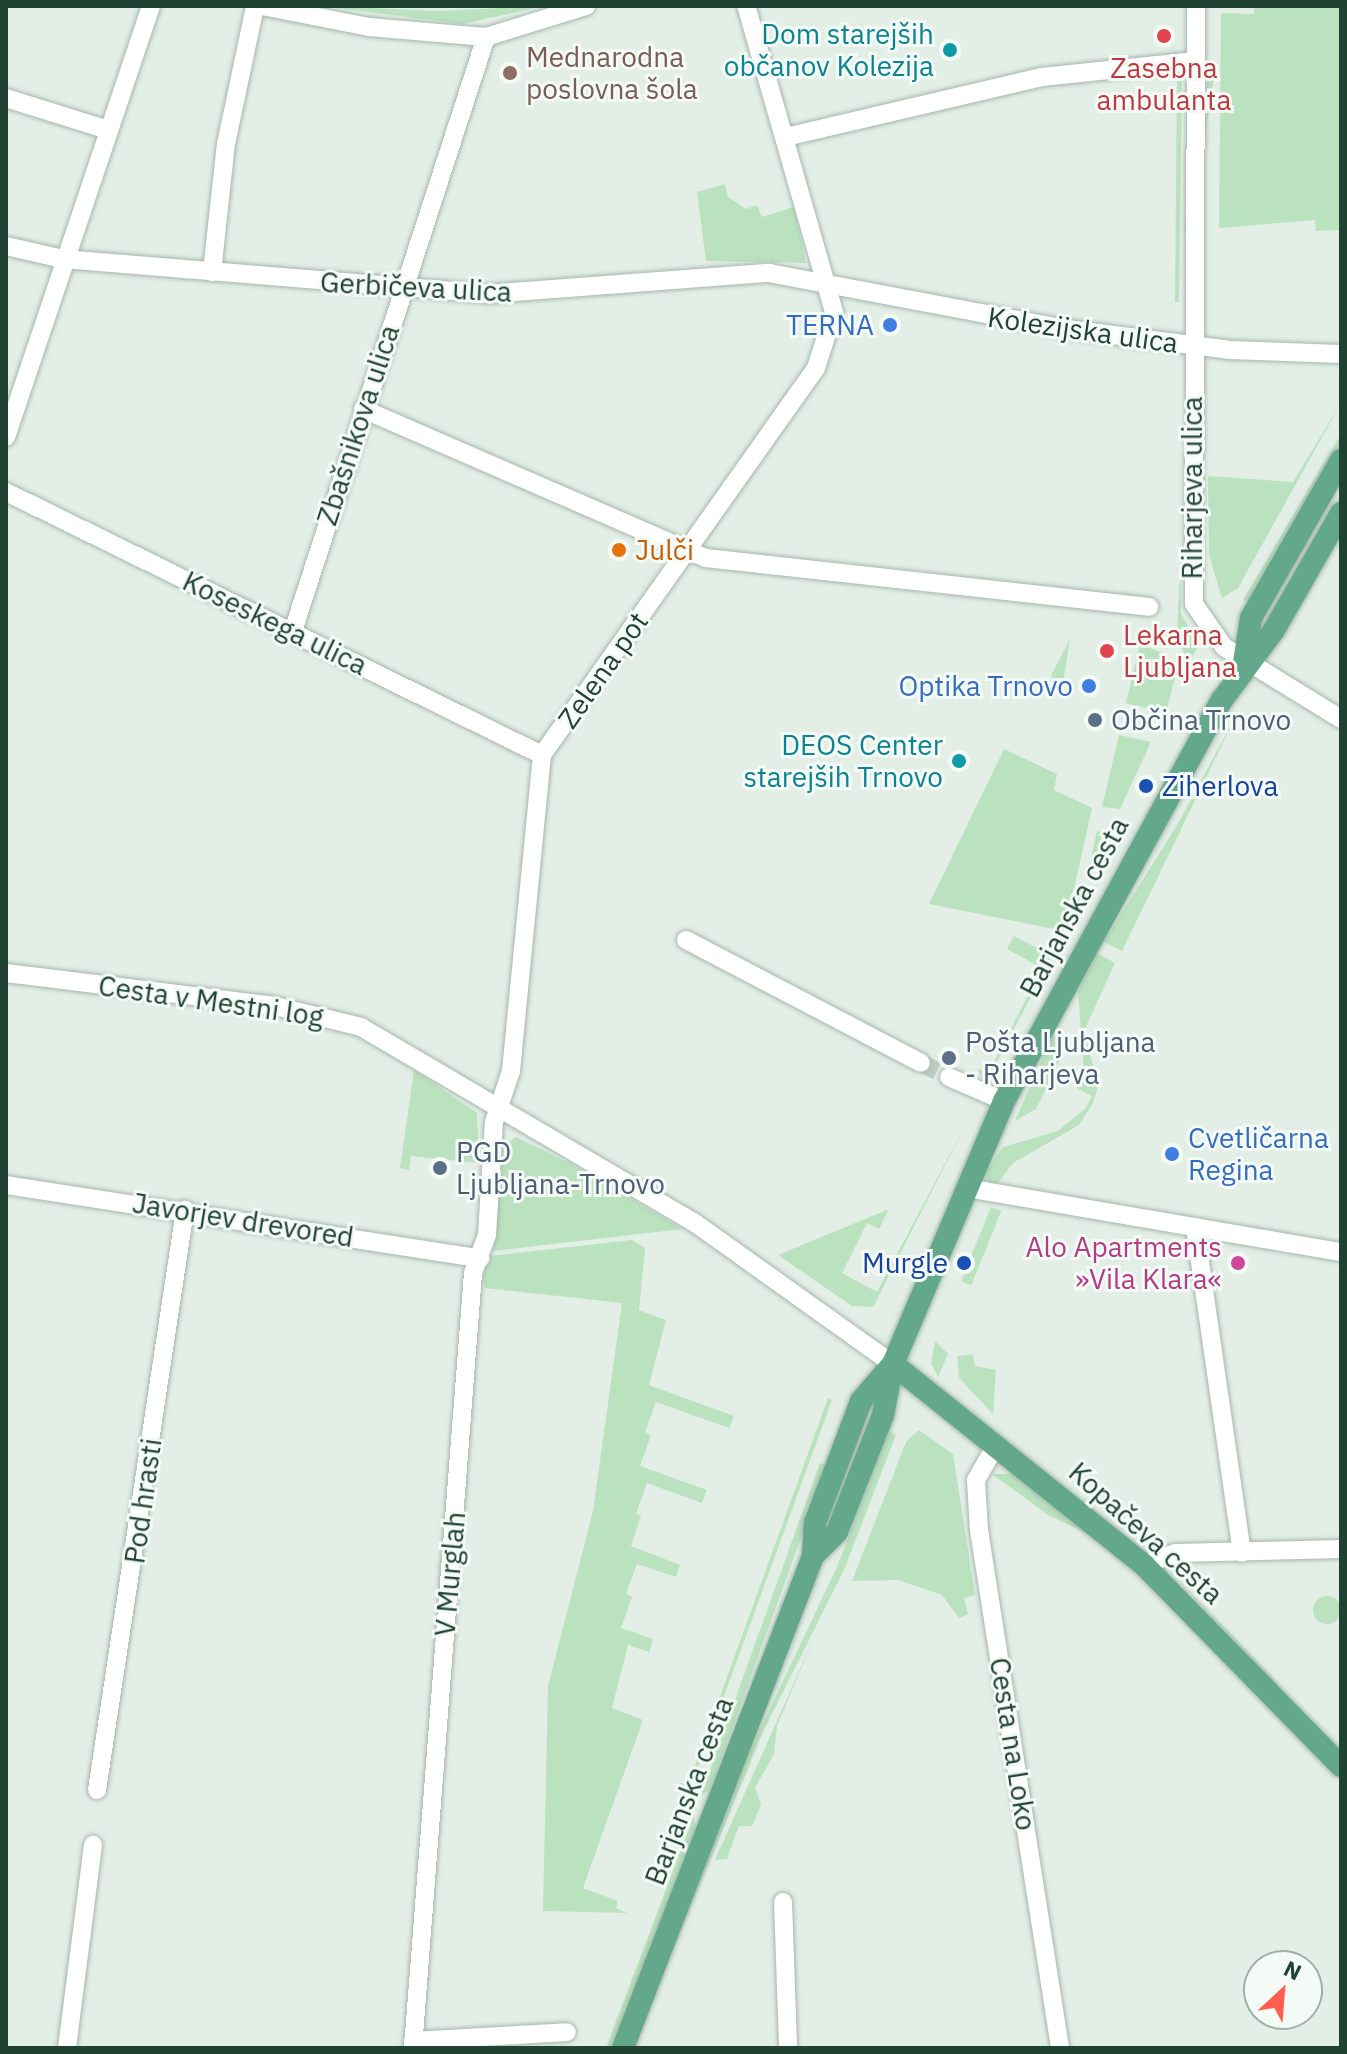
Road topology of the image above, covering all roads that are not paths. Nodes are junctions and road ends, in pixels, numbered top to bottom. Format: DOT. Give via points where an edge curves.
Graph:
graph roads {
  1 [pos="151,6"];
  2 [pos="255,6"];
  3 [pos="262,6"];
  4 [pos="586,6"];
  5 [pos="746,6"];
  6 [pos="1196,6"];
  7 [pos="486,37"];
  8 [pos="1196,61"];
  9 [pos="6,98"];
  10 [pos="108,130"];
  11 [pos="786,137"];
  12 [pos="6,246"];
  13 [pos="63,259"];
  14 [pos="212,272"];
  15 [pos="828,280"];
  16 [pos="401,291"];
  17 [pos="1193,345"];
  18 [pos="1341,354"];
  19 [pos="363,409"];
  20 [pos="6,437"];
  21 [pos="1341,460"];
  22 [pos="6,492"];
  23 [pos="1341,513"];
  24 [pos="687,552"];
  25 [pos="1149,607"];
  26 [pos="293,631"];
  27 [pos="1244,662"];
  28 [pos="1341,719"];
  29 [pos="542,755"];
  30 [pos="686,940"];
  31 [pos="6,973"];
  32 [pos="921,1063"];
  33 [pos="949,1077"];
  34 [pos="1004,1101"];
  35 [pos="499,1109"];
  36 [pos="6,1185"];
  37 [pos="966,1188"];
  38 [pos="185,1210"];
  39 [pos="1195,1227"];
  40 [pos="1341,1252"];
  41 [pos="480,1258"];
  42 [pos="893,1364"];
  43 [pos="996,1445"];
  44 [pos="1341,1549"];
  45 [pos="1242,1553"];
  46 [pos="1144,1565"];
  47 [pos="1341,1766"];
  48 [pos="97,1790"];
  49 [pos="93,1845"];
  50 [pos="783,1902"];
  51 [pos="567,2032"];
  52 [pos="413,2045"];
  53 [pos="67,2048"];
  54 [pos="623,2048"];
  55 [pos="788,2048"];
  56 [pos="1060,2048"];
  1 -- 10 [label="street"];
  2 -- 14 [label="street" via="226,144"];
  3 -- 7 [label="street" via="369,27"];
  4 -- 7 [label="street"];
  5 -- 11 [label="street, Zelena pot"];
  6 -- 8 [label="street, Riharjeva ulica"];
  7 -- 16 [label="street, Zbašnikova ulica"];
  8 -- 11 [label="street" via="1041,77"];
  8 -- 17 [label="street, Riharjeva ulica"];
  9 -- 10 [label="street"];
  10 -- 13 [label="street"];
  11 -- 15 [label="street, Zelena pot"];
  12 -- 13 [label="street, Gerbičeva ulica"];
  13 -- 14 [label="street, Gerbičeva ulica"];
  13 -- 20 [label="street"];
  14 -- 16 [label="street, Gerbičeva ulica"];
  15 -- 16 [label="street, Gerbičeva ulica" via="739,272 547,291"];
  15 -- 17 [label="street, Kolezijska ulica" via="984,316"];
  15 -- 24 [label="street, Zelena pot" via="836,301 816,368"];
  16 -- 19 [label="street, Zbašnikova ulica"];
  17 -- 18 [label="street, Kolezijska ulica"];
  17 -- 27 [label="street, Riharjeva ulica" via="1192,593 1206,628"];
  19 -- 24 [label="street"];
  19 -- 26 [label="street, Zbašnikova ulica"];
  21 -- 27 [label="main road, Barjanska cesta" via="1251,618"];
  22 -- 26 [label="street, Koseskega ulica"];
  23 -- 27 [label="main road, Barjanska cesta" via="1274,630"];
  24 -- 25 [label="street"];
  24 -- 29 [label="street, Zelena pot"];
  26 -- 29 [label="street, Koseskega ulica"];
  27 -- 28 [label="street, Riharjeva ulica"];
  27 -- 34 [label="main road, Barjanska cesta"];
  29 -- 35 [label="street, Zelena pot" via="511,1071"];
  30 -- 32 [label="street"];
  31 -- 35 [label="street, Cesta v Mestni log" via="311,1012 383,1037"];
  33 -- 34 [label="street"];
  34 -- 37 [label="main road, Barjanska cesta"];
  35 -- 41 [label="street, V Murglah"];
  35 -- 42 [label="street, Cesta v Mestni log" via="695,1223"];
  36 -- 38 [label="street, Javorjev drevored"];
  37 -- 39 [label="street"];
  37 -- 42 [label="main road, Barjanska cesta"];
  38 -- 41 [label="street, Javorjev drevored"];
  38 -- 48 [label="street, Pod hrasti"];
  39 -- 40 [label="street"];
  39 -- 45 [label="street"];
  41 -- 52 [label="street, V Murglah"];
  42 -- 43 [label="main road, Kopačeva cesta"];
  42 -- 54 [label="main road, Barjanska cesta" via="861,1401 815,1523 813,1556"];
  43 -- 46 [label="main road, Kopačeva cesta"];
  43 -- 56 [label="street, Cesta na Loko" via="976,1480 979,1530"];
  44 -- 45 [label="street"];
  45 -- 46 [label="street" via="1176,1553"];
  46 -- 47 [label="main road, Kopačeva cesta"];
  49 -- 53 [label="street"];
  50 -- 55 [label="street"];
  51 -- 52 [label="street, V Murglah"];
}
